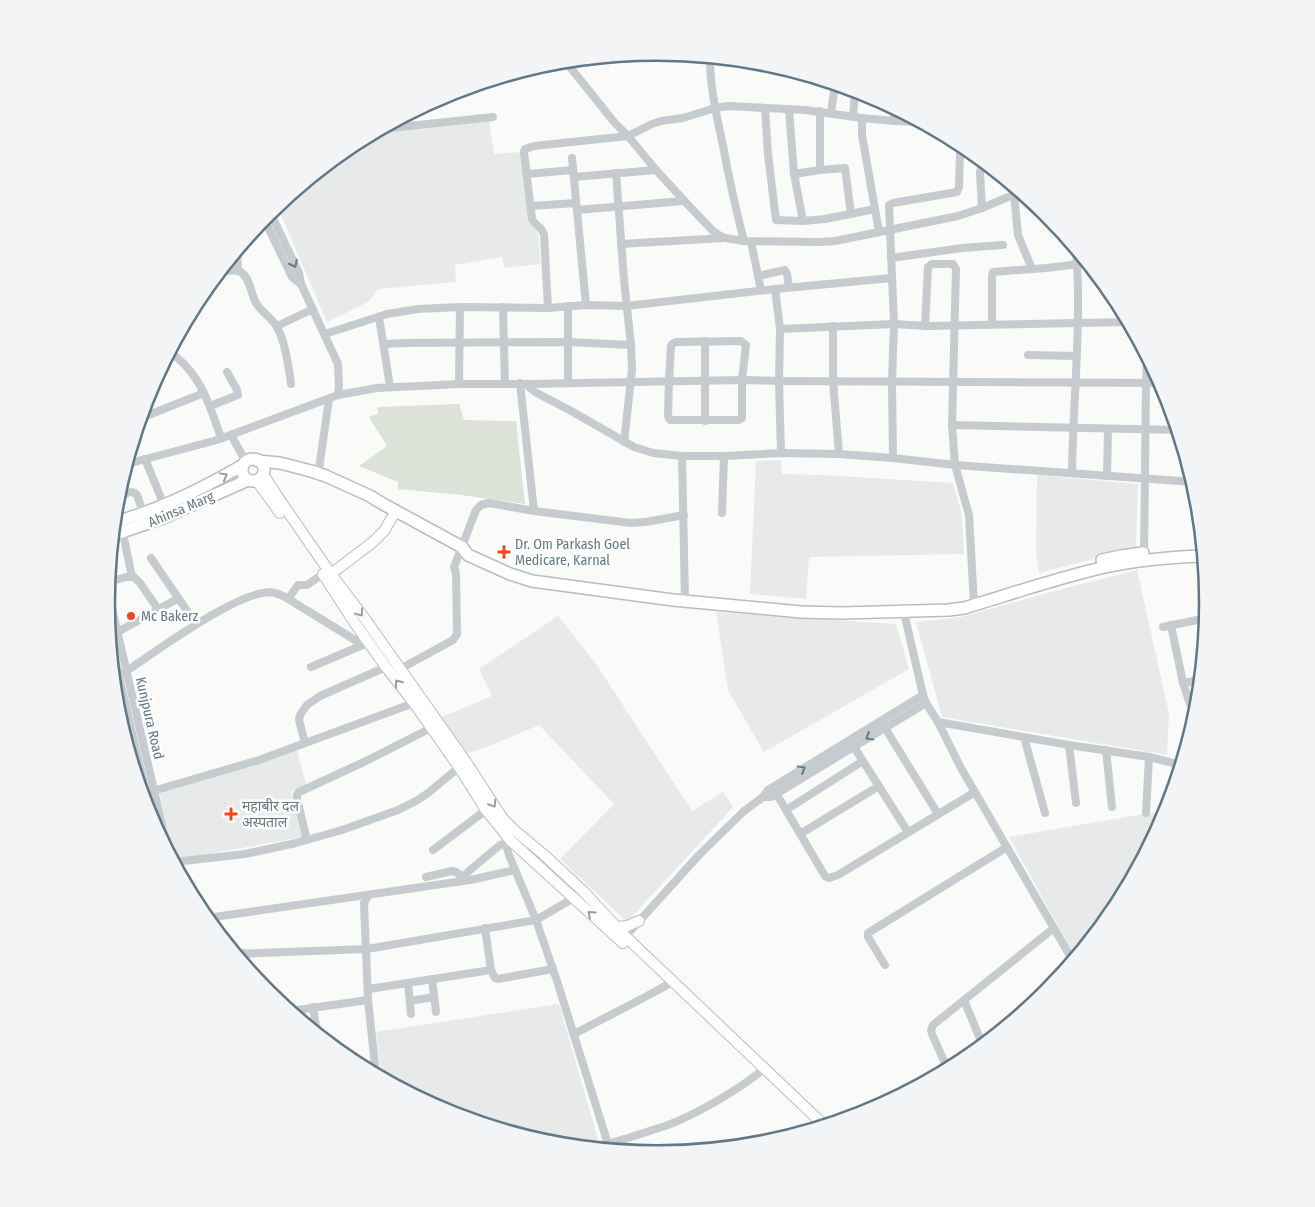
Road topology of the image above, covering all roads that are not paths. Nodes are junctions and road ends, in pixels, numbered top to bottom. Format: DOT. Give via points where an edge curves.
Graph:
graph roads {
  1 [pos="710,64"];
  2 [pos="571,69"];
  3 [pos="834,91"];
  4 [pos="854,99"];
  5 [pos="715,108"];
  6 [pos="765,108"];
  7 [pos="790,109"];
  8 [pos="820,111"];
  9 [pos="831,113"];
  10 [pos="894,116"];
  11 [pos="493,117"];
  12 [pos="853,117"];
  13 [pos="862,118"];
  14 [pos="894,122"];
  15 [pos="906,122"];
  16 [pos="397,128"];
  17 [pos="628,136"];
  18 [pos="960,154"];
  19 [pos="572,158"];
  20 [pos="981,168"];
  21 [pos="656,170"];
  22 [pos="820,170"];
  23 [pos="616,173"];
  24 [pos="527,174"];
  25 [pos="574,174"];
  26 [pos="794,174"];
  27 [pos="1013,195"];
  28 [pos="1017,198"];
  29 [pos="683,201"];
  30 [pos="531,206"];
  31 [pos="576,206"];
  32 [pos="619,207"];
  33 [pos="982,208"];
  34 [pos="875,209"];
  35 [pos="851,214"];
  36 [pos="274,220"];
  37 [pos="803,221"];
  38 [pos="268,227"];
  39 [pos="890,230"];
  40 [pos="879,232"];
  41 [pos="725,238"];
  42 [pos="747,242"];
  43 [pos="622,244"];
  44 [pos="1003,245"];
  45 [pos="891,258"];
  46 [pos="238,260"];
  47 [pos="1077,260"];
  48 [pos="1077,264"];
  49 [pos="1080,264"];
  50 [pos="1032,269"];
  51 [pos="229,271"];
  52 [pos="238,271"];
  53 [pos="758,276"];
  54 [pos="892,278"];
  55 [pos="301,284"];
  56 [pos="789,287"];
  57 [pos="775,289"];
  58 [pos="761,290"];
  59 [pos="586,305"];
  60 [pos="460,306"];
  61 [pos="568,306"];
  62 [pos="626,306"];
  63 [pos="503,307"];
  64 [pos="548,308"];
  65 [pos="313,309"];
  66 [pos="379,317"];
  67 [pos="1121,322"];
  68 [pos="1078,323"];
  69 [pos="894,324"];
  70 [pos="992,324"];
  71 [pos="954,325"];
  72 [pos="277,326"];
  73 [pos="834,326"];
  74 [pos="925,326"];
  75 [pos="780,328"];
  76 [pos="325,334"];
  77 [pos="705,341"];
  78 [pos="460,342"];
  79 [pos="504,342"];
  80 [pos="568,342"];
  81 [pos="384,344"];
  82 [pos="631,344"];
  83 [pos="1028,355"];
  84 [pos="175,356"];
  85 [pos="1076,356"];
  86 [pos="1147,370"];
  87 [pos="227,372"];
  88 [pos="668,380"];
  89 [pos="705,380"];
  90 [pos="742,380"];
  91 [pos="779,381"];
  92 [pos="833,381"];
  93 [pos="631,382"];
  94 [pos="892,382"];
  95 [pos="953,382"];
  96 [pos="568,383"];
  97 [pos="1075,383"];
  98 [pos="1146,383"];
  99 [pos="1152,383"];
  100 [pos="291,384"];
  101 [pos="460,384"];
  102 [pos="505,384"];
  103 [pos="524,384"];
  104 [pos="390,387"];
  105 [pos="204,393"];
  106 [pos="338,395"];
  107 [pos="329,399"];
  108 [pos="210,406"];
  109 [pos="150,415"];
  110 [pos="705,420"];
  111 [pos="952,425"];
  112 [pos="1072,428"];
  113 [pos="1108,429"];
  114 [pos="1145,429"];
  115 [pos="1171,430"];
  116 [pos="231,435"];
  117 [pos="221,438"];
  118 [pos="624,442"];
  119 [pos="781,453"];
  120 [pos="839,454"];
  121 [pos="682,456"];
  122 [pos="724,456"];
  123 [pos="893,458"];
  124 [pos="145,459"];
  125 [pos="134,462"];
  126 [pos="245,464"];
  127 [pos="955,465"];
  128 [pos="258,473"];
  129 [pos="1072,473"];
  130 [pos="319,476"];
  131 [pos="1107,476"];
  132 [pos="1144,478"];
  133 [pos="1185,480"];
  134 [pos="127,493"];
  135 [pos="164,505"];
  136 [pos="396,511"];
  137 [pos="534,511"];
  138 [pos="143,512"];
  139 [pos="722,513"];
  140 [pos="684,515"];
  141 [pos="122,519"];
  142 [pos="120,533"];
  143 [pos="119,538"];
  144 [pos="462,547"];
  145 [pos="1197,551"];
  146 [pos="1198,556"];
  147 [pos="1144,557"];
  148 [pos="151,558"];
  149 [pos="327,574"];
  150 [pos="132,577"];
  151 [pos="116,580"];
  152 [pos="177,598"];
  153 [pos="685,598"];
  154 [pos="288,599"];
  155 [pos="974,602"];
  156 [pos="158,609"];
  157 [pos="904,609"];
  158 [pos="1200,619"];
  159 [pos="196,624"];
  160 [pos="116,625"];
  161 [pos="117,631"];
  162 [pos="116,640"];
  163 [pos="370,643"];
  164 [pos="118,656"];
  165 [pos="311,667"];
  166 [pos="386,667"];
  167 [pos="400,670"];
  168 [pos="126,671"];
  169 [pos="120,675"];
  170 [pos="1194,681"];
  171 [pos="1184,682"];
  172 [pos="130,686"];
  173 [pos="122,687"];
  174 [pos="924,699"];
  175 [pos="414,703"];
  176 [pos="1190,703"];
  177 [pos="938,722"];
  178 [pos="431,728"];
  179 [pos="885,728"];
  180 [pos="1024,736"];
  181 [pos="445,739"];
  182 [pos="305,742"];
  183 [pos="1069,745"];
  184 [pos="854,747"];
  185 [pos="1106,750"];
  186 [pos="1149,757"];
  187 [pos="863,761"];
  188 [pos="1175,763"];
  189 [pos="463,764"];
  190 [pos="879,786"];
  191 [pos="148,789"];
  192 [pos="479,789"];
  193 [pos="150,792"];
  194 [pos="975,792"];
  195 [pos="776,794"];
  196 [pos="152,797"];
  197 [pos="763,797"];
  198 [pos="1076,803"];
  199 [pos="1112,808"];
  200 [pos="486,810"];
  201 [pos="786,810"];
  202 [pos="1045,813"];
  203 [pos="1146,813"];
  204 [pos="938,814"];
  205 [pos="908,832"];
  206 [pos="800,834"];
  207 [pos="307,840"];
  208 [pos="509,841"];
  209 [pos="1007,847"];
  210 [pos="433,850"];
  211 [pos="181,861"];
  212 [pos="515,870"];
  213 [pos="426,877"];
  214 [pos="464,880"];
  215 [pos="584,892"];
  216 [pos="369,895"];
  217 [pos="574,898"];
  218 [pos="215,917"];
  219 [pos="536,920"];
  220 [pos="639,922"];
  221 [pos="617,927"];
  222 [pos="485,928"];
  223 [pos="1054,928"];
  224 [pos="623,939"];
  225 [pos="367,948"];
  226 [pos="244,954"];
  227 [pos="1070,955"];
  228 [pos="885,965"];
  229 [pos="553,969"];
  230 [pos="491,970"];
  231 [pos="432,979"];
  232 [pos="669,982"];
  233 [pos="408,983"];
  234 [pos="369,989"];
  235 [pos="434,997"];
  236 [pos="368,1000"];
  237 [pos="964,1000"];
  238 [pos="410,1001"];
  239 [pos="314,1007"];
  240 [pos="299,1010"];
  241 [pos="436,1012"];
  242 [pos="411,1014"];
  243 [pos="316,1025"];
  244 [pos="574,1034"];
  245 [pos="981,1038"];
  246 [pos="945,1063"];
  247 [pos="375,1066"];
  248 [pos="762,1071"];
  249 [pos="819,1121"];
  250 [pos="812,1123"];
  251 [pos="608,1144"];
  252 [pos="610,1144"];
  1 -- 5 [label="street"];
  2 -- 17 [label="street"];
  3 -- 9 [label="street"];
  4 -- 12 [label="street"];
  5 -- 6 [label="street"];
  5 -- 17 [label="street" via="652,124"];
  5 -- 42 [label="street" via="735,207"];
  6 -- 7 [label="street"];
  6 -- 37 [label="street" via="775,219"];
  7 -- 8 [label="street"];
  7 -- 26 [label="street"];
  8 -- 9 [label="street"];
  8 -- 22 [label="street"];
  9 -- 12 [label="street"];
  10 -- 14 [label="street"];
  11 -- 16 [label="street"];
  12 -- 13 [label="street"];
  13 -- 14 [label="street"];
  13 -- 34 [label="street"];
  14 -- 15 [label="street"];
  17 -- 21 [label="street"];
  17 -- 24 [label="street" via="528,148 524,152"];
  18 -- 39 [label="street" via="957,192 890,203"];
  19 -- 25 [label="street"];
  20 -- 33 [label="street"];
  21 -- 23 [label="street"];
  21 -- 29 [label="street"];
  22 -- 26 [label="street"];
  22 -- 35 [label="street" via="845,168"];
  23 -- 25 [label="street"];
  23 -- 32 [label="street"];
  24 -- 25 [label="street"];
  24 -- 30 [label="street"];
  25 -- 31 [label="street"];
  26 -- 37 [label="street"];
  27 -- 33 [label="street"];
  28 -- 50 [label="street" via="1018,236"];
  29 -- 32 [label="street"];
  29 -- 41 [label="street" via="713,231"];
  30 -- 31 [label="street"];
  30 -- 64 [label="street" via="533,221 542,228 544,235"];
  31 -- 32 [label="street"];
  31 -- 59 [label="street"];
  32 -- 43 [label="street"];
  33 -- 39 [label="street"];
  34 -- 35 [label="street"];
  34 -- 40 [label="street"];
  35 -- 37 [label="street"];
  36 -- 55 [label="street, one-way"];
  38 -- 55 [label="street" via="292,277"];
  39 -- 40 [label="street"];
  39 -- 45 [label="street"];
  40 -- 42 [label="street" via="826,242"];
  41 -- 42 [label="street"];
  41 -- 43 [label="street"];
  42 -- 53 [label="street"];
  43 -- 62 [label="street"];
  44 -- 45 [label="street"];
  45 -- 54 [label="street"];
  46 -- 52 [label="street"];
  47 -- 48 [label="street"];
  48 -- 49 [label="street"];
  48 -- 50 [label="street"];
  48 -- 68 [label="street"];
  50 -- 70 [label="street" via="992,273"];
  51 -- 52 [label="street"];
  52 -- 72 [label="street" via="247,280 257,304"];
  53 -- 56 [label="street" via="785,270"];
  53 -- 58 [label="street"];
  54 -- 56 [label="street"];
  54 -- 69 [label="street"];
  55 -- 65 [label="street"];
  56 -- 57 [label="street"];
  57 -- 58 [label="street"];
  57 -- 75 [label="street"];
  58 -- 62 [label="street"];
  59 -- 61 [label="street"];
  59 -- 62 [label="street"];
  60 -- 63 [label="street"];
  60 -- 66 [label="street" via="400,311"];
  60 -- 78 [label="street"];
  61 -- 64 [label="street"];
  61 -- 80 [label="street"];
  62 -- 82 [label="street"];
  63 -- 64 [label="street"];
  63 -- 79 [label="street"];
  65 -- 72 [label="street"];
  65 -- 76 [label="street"];
  66 -- 76 [label="street"];
  66 -- 81 [label="street"];
  67 -- 68 [label="street"];
  68 -- 70 [label="street"];
  68 -- 85 [label="street"];
  69 -- 73 [label="street"];
  69 -- 74 [label="street"];
  69 -- 94 [label="street"];
  70 -- 71 [label="street"];
  71 -- 74 [label="street"];
  71 -- 74 [label="street" via="956,267 953,264 932,264 928,267"];
  71 -- 95 [label="street"];
  72 -- 100 [label="street"];
  73 -- 75 [label="street"];
  73 -- 92 [label="street"];
  75 -- 91 [label="street"];
  76 -- 106 [label="street" via="338,364"];
  77 -- 88 [label="street" via="672,344"];
  77 -- 89 [label="street"];
  77 -- 90 [label="street" via="743,342 746,345"];
  78 -- 79 [label="street"];
  78 -- 81 [label="street"];
  78 -- 101 [label="street"];
  79 -- 80 [label="street"];
  79 -- 102 [label="street"];
  80 -- 82 [label="street"];
  80 -- 96 [label="street"];
  81 -- 104 [label="street"];
  82 -- 93 [label="street"];
  83 -- 85 [label="street"];
  84 -- 105 [label="street" via="192,372"];
  85 -- 97 [label="street"];
  86 -- 98 [label="street"];
  87 -- 108 [label="street" via="238,395"];
  88 -- 89 [label="street"];
  88 -- 93 [label="street"];
  88 -- 110 [label="street" via="669,420"];
  89 -- 90 [label="street"];
  89 -- 110 [label="street"];
  90 -- 91 [label="street"];
  90 -- 110 [label="street" via="742,418"];
  91 -- 92 [label="street"];
  91 -- 119 [label="street"];
  92 -- 94 [label="street"];
  92 -- 120 [label="street"];
  93 -- 96 [label="street"];
  93 -- 118 [label="street"];
  94 -- 95 [label="street"];
  94 -- 123 [label="street"];
  95 -- 97 [label="street"];
  95 -- 111 [label="street"];
  96 -- 103 [label="street"];
  97 -- 98 [label="street"];
  97 -- 112 [label="street"];
  98 -- 99 [label="street"];
  98 -- 114 [label="street"];
  101 -- 102 [label="street"];
  101 -- 104 [label="street"];
  102 -- 103 [label="street"];
  103 -- 118 [label="street"];
  103 -- 137 [label="street"];
  104 -- 106 [label="street"];
  105 -- 108 [label="street"];
  105 -- 109 [label="street"];
  106 -- 107 [label="street"];
  107 -- 116 [label="street"];
  107 -- 130 [label="street"];
  108 -- 117 [label="street"];
  111 -- 112 [label="street"];
  111 -- 127 [label="street"];
  112 -- 113 [label="street"];
  112 -- 129 [label="street"];
  113 -- 114 [label="street"];
  113 -- 131 [label="street"];
  114 -- 115 [label="street"];
  114 -- 132 [label="street"];
  116 -- 117 [label="street"];
  116 -- 126 [label="street"];
  117 -- 124 [label="street"];
  118 -- 121 [label="street" via="653,453"];
  119 -- 120 [label="street"];
  119 -- 122 [label="street"];
  120 -- 123 [label="street"];
  121 -- 122 [label="street"];
  121 -- 140 [label="street"];
  122 -- 139 [label="street"];
  123 -- 127 [label="street"];
  124 -- 125 [label="street"];
  124 -- 135 [label="street"];
  126 -- 128 [label="highway" via="254,460"];
  126 -- 128 [label="highway" via="242,474"];
  135 -- 126 [label="highway, Ahinsa Marg, one-way"];
  127 -- 129 [label="street"];
  127 -- 155 [label="street" via="969,515"];
  128 -- 130 [label="highway" via="280,463"];
  128 -- 142 [label="highway, Ahinsa Marg" via="163,518"];
  128 -- 149 [label="main road" via="277,496"];
  129 -- 131 [label="street"];
  130 -- 136 [label="highway" via="370,496"];
  131 -- 132 [label="street"];
  132 -- 133 [label="street"];
  132 -- 147 [label="street"];
  134 -- 138 [label="street" via="137,495"];
  135 -- 138 [label="highway, Ahinsa Marg"];
  136 -- 144 [label="highway"];
  136 -- 149 [label="main road" via="373,542"];
  137 -- 140 [label="street" via="631,523"];
  137 -- 144 [label="street" via="489,503 481,505"];
  138 -- 141 [label="highway, Ahinsa Marg"];
  140 -- 153 [label="street"];
  143 -- 150 [label="street"];
  144 -- 153 [label="highway" via="537,575"];
  144 -- 167 [label="street" via="454,567 457,634 453,640"];
  145 -- 147 [label="highway"];
  146 -- 147 [label="highway"];
  147 -- 155 [label="highway" via="1121,556 1071,568"];
  148 -- 152 [label="street"];
  149 -- 154 [label="street" via="307,585 298,585"];
  149 -- 163 [label="main road" via="365,619"];
  150 -- 151 [label="street"];
  150 -- 156 [label="street"];
  152 -- 156 [label="street"];
  152 -- 159 [label="street"];
  153 -- 157 [label="highway"];
  154 -- 159 [label="street" via="273,592 261,593"];
  154 -- 163 [label="street"];
  155 -- 157 [label="highway"];
  156 -- 161 [label="street"];
  157 -- 174 [label="street"];
  158 -- 171 [label="street" via="1167,626"];
  159 -- 168 [label="street"];
  160 -- 161 [label="street, Kunjpura Road"];
  161 -- 162 [label="street, Kunjpura Road"];
  163 -- 165 [label="street"];
  163 -- 166 [label="main road"];
  163 -- 167 [label="main road"];
  164 -- 168 [label="street, Kunjpura Road"];
  175 -- 166 [label="main road, one-way"];
  166 -- 182 [label="street" via="307,705 299,720"];
  167 -- 181 [label="main road"];
  168 -- 169 [label="street"];
  168 -- 172 [label="street, Kunjpura Road"];
  170 -- 171 [label="street"];
  171 -- 176 [label="street"];
  172 -- 173 [label="street"];
  172 -- 193 [label="street, Kunjpura Road"];
  174 -- 177 [label="street"];
  174 -- 179 [label="street"];
  197 -- 174 [label="street, one-way" via="768,790"];
  175 -- 178 [label="main road"];
  175 -- 182 [label="street"];
  177 -- 180 [label="street"];
  177 -- 194 [label="street"];
  178 -- 181 [label="main road"];
  178 -- 207 [label="street" via="299,792 297,799"];
  179 -- 184 [label="street, one-way"];
  179 -- 204 [label="street"];
  180 -- 183 [label="street"];
  180 -- 202 [label="street"];
  181 -- 189 [label="main road"];
  182 -- 193 [label="street" via="258,760"];
  183 -- 185 [label="street"];
  183 -- 198 [label="street"];
  184 -- 187 [label="street"];
  184 -- 195 [label="street"];
  185 -- 186 [label="street"];
  185 -- 199 [label="street"];
  186 -- 188 [label="street"];
  186 -- 203 [label="street"];
  187 -- 190 [label="street"];
  187 -- 201 [label="street"];
  189 -- 192 [label="main road"];
  189 -- 207 [label="street" via="428,793 398,810"];
  190 -- 205 [label="street"];
  190 -- 206 [label="street"];
  191 -- 193 [label="street"];
  192 -- 200 [label="main road"];
  192 -- 215 [label="main road, one-way" via="513,830"];
  193 -- 196 [label="street, Kunjpura Road"];
  194 -- 204 [label="street"];
  194 -- 209 [label="street"];
  195 -- 197 [label="street"];
  195 -- 201 [label="street"];
  197 -- 220 [label="street" via="699,855"];
  200 -- 208 [label="main road"];
  200 -- 210 [label="street"];
  201 -- 206 [label="street"];
  204 -- 205 [label="street"];
  205 -- 206 [label="street" via="829,878"];
  207 -- 211 [label="street" via="245,854"];
  208 -- 212 [label="street" via="508,852"];
  208 -- 214 [label="street" via="470,870"];
  208 -- 217 [label="main road"];
  209 -- 223 [label="street"];
  209 -- 228 [label="street" via="868,933"];
  212 -- 214 [label="street"];
  212 -- 219 [label="street"];
  213 -- 214 [label="street" via="452,871"];
  214 -- 216 [label="street"];
  215 -- 217 [label="street"];
  215 -- 221 [label="main road"];
  216 -- 218 [label="street"];
  216 -- 225 [label="street" via="364,903"];
  217 -- 219 [label="street"];
  224 -- 217 [label="main road, one-way"];
  219 -- 222 [label="street"];
  219 -- 229 [label="street"];
  220 -- 221 [label="main road"];
  220 -- 224 [label="street"];
  221 -- 224 [label="main road"];
  222 -- 225 [label="street"];
  222 -- 230 [label="street"];
  223 -- 227 [label="street"];
  223 -- 237 [label="street"];
  224 -- 232 [label="main road"];
  225 -- 226 [label="street"];
  225 -- 234 [label="street"];
  229 -- 230 [label="street" via="498,978"];
  229 -- 244 [label="street"];
  230 -- 231 [label="street"];
  231 -- 233 [label="street"];
  231 -- 235 [label="street"];
  232 -- 244 [label="street"];
  232 -- 248 [label="main road"];
  233 -- 234 [label="street"];
  233 -- 238 [label="street"];
  234 -- 236 [label="street"];
  235 -- 238 [label="street"];
  235 -- 241 [label="street"];
  236 -- 239 [label="street"];
  236 -- 247 [label="street"];
  237 -- 245 [label="street"];
  237 -- 246 [label="street" via="932,1028"];
  238 -- 242 [label="street"];
  239 -- 240 [label="street"];
  239 -- 243 [label="street"];
  244 -- 251 [label="street"];
  248 -- 249 [label="main road"];
  248 -- 250 [label="main road"];
  248 -- 252 [label="street" via="719,1099 670,1124"];
}
